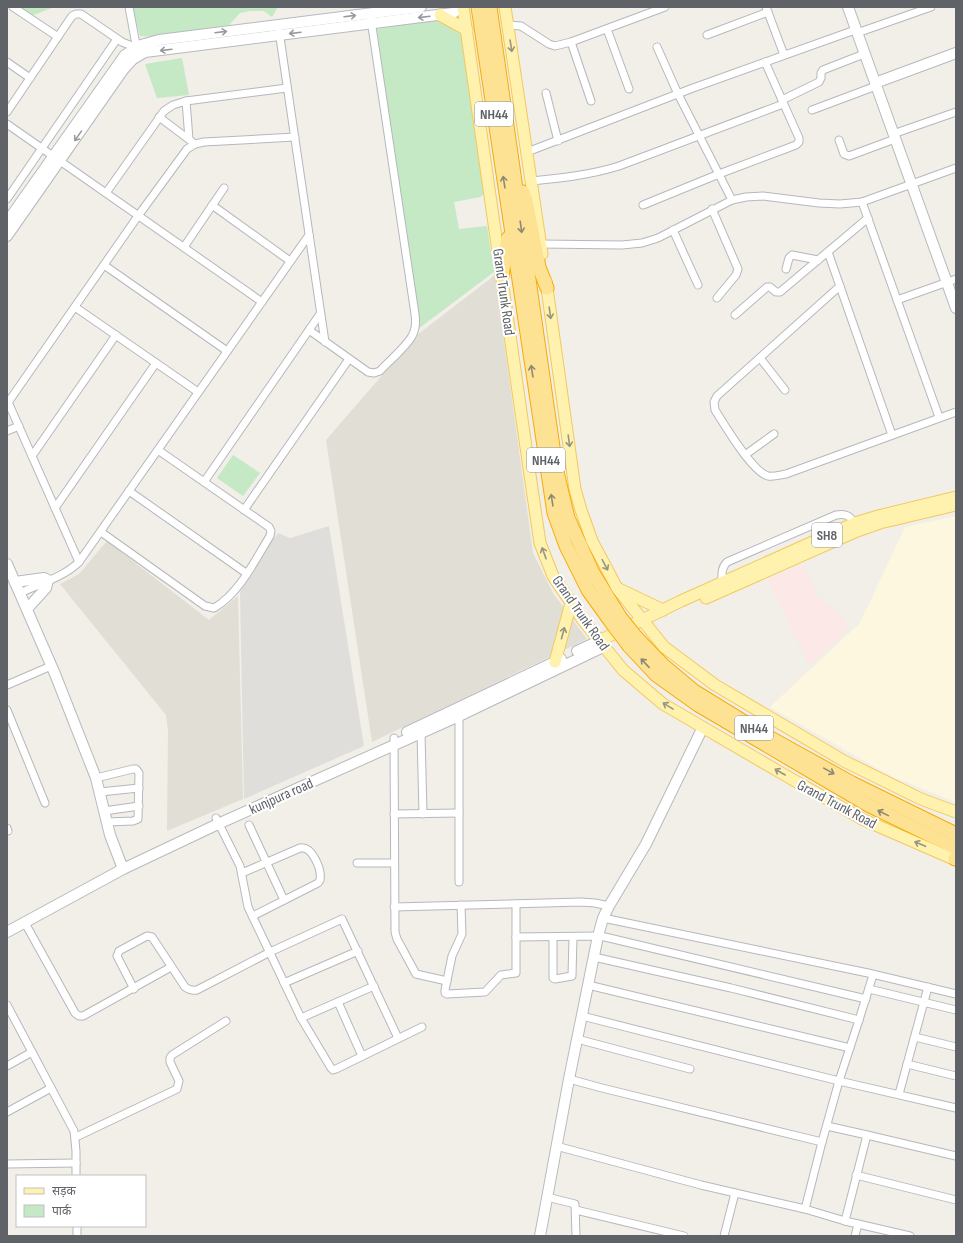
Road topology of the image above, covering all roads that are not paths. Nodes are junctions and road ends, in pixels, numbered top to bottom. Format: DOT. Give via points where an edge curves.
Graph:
graph roads {
  1 [pos="13,7"];
  2 [pos="129,7"];
  3 [pos="421,7"];
  4 [pos="462,7"];
  5 [pos="478,7"];
  6 [pos="490,7"];
  7 [pos="506,7"];
  8 [pos="665,7"];
  9 [pos="848,7"];
  10 [pos="932,7"];
  11 [pos="767,9"];
  12 [pos="440,15"];
  13 [pos="370,18"];
  14 [pos="508,25"];
  15 [pos="607,28"];
  16 [pos="279,30"];
  17 [pos="467,30"];
  18 [pos="856,32"];
  19 [pos="707,35"];
  20 [pos="58,37"];
  21 [pos="117,39"];
  22 [pos="570,42"];
  23 [pos="657,47"];
  24 [pos="138,52"];
  25 [pos="956,53"];
  26 [pos="864,54"];
  27 [pos="784,55"];
  28 [pos="7,62"];
  29 [pos="765,62"];
  30 [pos="30,78"];
  31 [pos="875,85"];
  32 [pos="288,88"];
  33 [pos="629,89"];
  34 [pos="546,93"];
  35 [pos="678,94"];
  36 [pos="186,101"];
  37 [pos="591,101"];
  38 [pos="782,102"];
  39 [pos="812,110"];
  40 [pos="7,112"];
  41 [pos="956,112"];
  42 [pos="160,117"];
  43 [pos="7,124"];
  44 [pos="699,135"];
  45 [pos="894,136"];
  46 [pos="295,138"];
  47 [pos="839,140"];
  48 [pos="192,141"];
  49 [pos="558,141"];
  50 [pos="43,148"];
  51 [pos="527,152"];
  52 [pos="57,158"];
  53 [pos="956,168"];
  54 [pos="514,174"];
  55 [pos="719,174"];
  56 [pos="532,181"];
  57 [pos="911,184"];
  58 [pos="224,188"];
  59 [pos="10,189"];
  60 [pos="106,193"];
  61 [pos="7,199"];
  62 [pos="27,200"];
  63 [pos="732,200"];
  64 [pos="862,202"];
  65 [pos="212,205"];
  66 [pos="643,205"];
  67 [pos="712,209"];
  68 [pos="138,216"];
  69 [pos="868,218"];
  70 [pos="510,220"];
  71 [pos="7,222"];
  72 [pos="673,230"];
  73 [pos="309,234"];
  74 [pos="7,236"];
  75 [pos="541,244"];
  76 [pos="184,247"];
  77 [pos="828,252"];
  78 [pos="818,260"];
  79 [pos="290,262"];
  80 [pos="104,265"];
  81 [pos="786,269"];
  82 [pos="502,276"];
  83 [pos="951,280"];
  84 [pos="698,285"];
  85 [pos="840,286"];
  86 [pos="547,288"];
  87 [pos="716,298"];
  88 [pos="897,300"];
  89 [pos="262,302"];
  90 [pos="75,307"];
  91 [pos="956,308"];
  92 [pos="320,314"];
  93 [pos="735,315"];
  94 [pos="308,330"];
  95 [pos="116,335"];
  96 [pos="324,342"];
  97 [pos="227,351"];
  98 [pos="760,358"];
  99 [pos="349,359"];
  100 [pos="156,363"];
  101 [pos="785,390"];
  102 [pos="198,392"];
  103 [pos="8,403"];
  104 [pos="956,412"];
  105 [pos="939,418"];
  106 [pos="19,426"];
  107 [pos="7,432"];
  108 [pos="774,434"];
  109 [pos="892,435"];
  110 [pos="158,450"];
  111 [pos="745,455"];
  112 [pos="32,456"];
  113 [pos="204,482"];
  114 [pos="129,491"];
  115 [pos="956,497"];
  116 [pos="956,505"];
  117 [pos="55,508"];
  118 [pos="244,510"];
  119 [pos="856,527"];
  120 [pos="101,532"];
  121 [pos="79,562"];
  122 [pos="7,564"];
  123 [pos="246,573"];
  124 [pos="48,580"];
  125 [pos="15,582"];
  126 [pos="722,582"];
  127 [pos="617,588"];
  128 [pos="20,593"];
  129 [pos="571,603"];
  130 [pos="27,610"];
  131 [pos="663,610"];
  132 [pos="616,620"];
  133 [pos="644,623"];
  134 [pos="633,642"];
  135 [pos="601,644"];
  136 [pos="556,665"];
  137 [pos="51,666"];
  138 [pos="7,685"];
  139 [pos="478,703"];
  140 [pos="7,710"];
  141 [pos="459,716"];
  142 [pos="703,727"];
  143 [pos="10,728"];
  144 [pos="421,733"];
  145 [pos="394,742"];
  146 [pos="96,778"];
  147 [pos="139,788"];
  148 [pos="100,792"];
  149 [pos="45,803"];
  150 [pos="139,806"];
  151 [pos="104,811"];
  152 [pos="956,812"];
  153 [pos="458,813"];
  154 [pos="394,814"];
  155 [pos="423,814"];
  156 [pos="217,821"];
  157 [pos="107,822"];
  158 [pos="249,825"];
  159 [pos="956,834"];
  160 [pos="956,856"];
  161 [pos="267,863"];
  162 [pos="357,863"];
  163 [pos="394,863"];
  164 [pos="121,866"];
  165 [pos="242,874"];
  166 [pos="459,882"];
  167 [pos="284,900"];
  168 [pos="516,904"];
  169 [pos="462,905"];
  170 [pos="609,906"];
  171 [pos="394,907"];
  172 [pos="253,916"];
  173 [pos="603,918"];
  174 [pos="25,923"];
  175 [pos="7,925"];
  176 [pos="7,932"];
  177 [pos="598,936"];
  178 [pos="516,937"];
  179 [pos="553,937"];
  180 [pos="573,937"];
  181 [pos="358,950"];
  182 [pos="270,952"];
  183 [pos="594,957"];
  184 [pos="172,967"];
  185 [pos="873,975"];
  186 [pos="447,981"];
  187 [pos="284,983"];
  188 [pos="588,985"];
  189 [pos="374,986"];
  190 [pos="928,987"];
  191 [pos="134,989"];
  192 [pos="869,989"];
  193 [pos="956,994"];
  194 [pos="866,1000"];
  195 [pos="338,1002"];
  196 [pos="924,1003"];
  197 [pos="8,1008"];
  198 [pos="956,1010"];
  199 [pos="582,1016"];
  200 [pos="301,1018"];
  201 [pos="859,1020"];
  202 [pos="226,1021"];
  203 [pos="422,1027"];
  204 [pos="915,1037"];
  205 [pos="398,1038"];
  206 [pos="577,1039"];
  207 [pos="956,1047"];
  208 [pos="850,1048"];
  209 [pos="32,1052"];
  210 [pos="362,1056"];
  211 [pos="907,1064"];
  212 [pos="7,1066"];
  213 [pos="690,1069"];
  214 [pos="956,1076"];
  215 [pos="569,1079"];
  216 [pos="839,1081"];
  217 [pos="51,1088"];
  218 [pos="899,1094"];
  219 [pos="956,1108"];
  220 [pos="7,1112"];
  221 [pos="827,1126"];
  222 [pos="867,1135"];
  223 [pos="76,1138"];
  224 [pos="822,1142"];
  225 [pos="556,1146"];
  226 [pos="956,1156"];
  227 [pos="76,1163"];
  228 [pos="7,1164"];
  229 [pos="76,1175"];
  230 [pos="856,1175"];
  231 [pos="735,1193"];
  232 [pos="547,1198"];
  233 [pos="956,1200"];
  234 [pos="805,1209"];
  235 [pos="576,1210"];
  236 [pos="845,1221"];
  237 [pos="858,1224"];
  238 [pos="540,1236"];
  239 [pos="576,1236"];
  240 [pos="683,1236"];
  241 [pos="724,1236"];
  242 [pos="855,1236"];
  243 [pos="910,1236"];
  1 -- 20 [label="street"];
  2 -- 24 [label="street"];
  3 -- 13 [label="street"];
  4 -- 12 [label="street" via="453,13"];
  4 -- 17 [label="main road, Grand Trunk Road"];
  70 -- 5 [label="highway, NH44, one-way"];
  6 -- 54 [label="highway, NH44"];
  7 -- 14 [label="main road"];
  8 -- 15 [label="street"];
  9 -- 18 [label="street"];
  10 -- 18 [label="street"];
  11 -- 19 [label="street"];
  11 -- 27 [label="street"];
  12 -- 13 [label="street, one-way"];
  12 -- 17 [label="main road"];
  13 -- 16 [label="street"];
  13 -- 99 [label="street" via="415,314 415,328 412,336 380,371 368,372"];
  14 -- 22 [label="street" via="521,26 555,46"];
  14 -- 51 [label="main road, one-way"];
  15 -- 22 [label="street"];
  15 -- 33 [label="street"];
  16 -- 24 [label="street"];
  16 -- 32 [label="street"];
  17 -- 82 [label="main road, Grand Trunk Road"];
  18 -- 26 [label="street"];
  18 -- 27 [label="street"];
  20 -- 21 [label="street" via="72,16 81,14"];
  20 -- 30 [label="street"];
  21 -- 24 [label="street"];
  21 -- 50 [label="street"];
  22 -- 37 [label="street"];
  23 -- 35 [label="street"];
  24 -- 52 [label="street"];
  25 -- 31 [label="street"];
  26 -- 31 [label="street"];
  26 -- 38 [label="street" via="823,70 819,82"];
  27 -- 29 [label="street"];
  28 -- 30 [label="street"];
  29 -- 35 [label="street"];
  29 -- 38 [label="street"];
  30 -- 40 [label="street"];
  31 -- 39 [label="street"];
  31 -- 45 [label="street"];
  32 -- 36 [label="street"];
  32 -- 46 [label="street"];
  34 -- 49 [label="street"];
  35 -- 44 [label="street"];
  35 -- 49 [label="street"];
  36 -- 42 [label="street" via="173,104"];
  36 -- 48 [label="street"];
  38 -- 44 [label="street"];
  38 -- 55 [label="street" via="799,142"];
  41 -- 45 [label="street"];
  42 -- 48 [label="street"];
  42 -- 60 [label="street"];
  43 -- 50 [label="street"];
  44 -- 55 [label="street"];
  44 -- 56 [label="street" via="600,172"];
  45 -- 47 [label="street" via="849,156 844,154"];
  45 -- 57 [label="street"];
  46 -- 48 [label="street"];
  46 -- 73 [label="street"];
  48 -- 68 [label="street"];
  49 -- 51 [label="street"];
  50 -- 52 [label="street"];
  50 -- 59 [label="street"];
  51 -- 56 [label="main road"];
  52 -- 60 [label="street"];
  52 -- 62 [label="street"];
  53 -- 57 [label="street"];
  54 -- 86 [label="highway" via="526,201 539,267"];
  54 -- 132 [label="highway, NH44, one-way" via="556,468 568,518"];
  55 -- 63 [label="street"];
  55 -- 66 [label="street"];
  56 -- 75 [label="main road"];
  57 -- 64 [label="street"];
  57 -- 83 [label="street"];
  58 -- 65 [label="street"];
  59 -- 61 [label="street"];
  60 -- 68 [label="street"];
  62 -- 71 [label="street"];
  62 -- 74 [label="street"];
  63 -- 64 [label="street" via="763,196 819,203"];
  63 -- 67 [label="street"];
  64 -- 69 [label="street"];
  65 -- 76 [label="street"];
  65 -- 79 [label="street"];
  67 -- 72 [label="street"];
  67 -- 87 [label="street" via="738,269 736,275"];
  68 -- 76 [label="street"];
  68 -- 80 [label="street"];
  69 -- 77 [label="street"];
  69 -- 88 [label="street"];
  70 -- 82 [label="highway"];
  132 -- 70 [label="highway, NH44, one-way" via="588,590 566,546 554,513"];
  72 -- 75 [label="street" via="658,238 635,244"];
  72 -- 84 [label="street"];
  73 -- 79 [label="street"];
  73 -- 92 [label="street"];
  75 -- 86 [label="main road"];
  76 -- 89 [label="street"];
  77 -- 78 [label="street"];
  77 -- 85 [label="street"];
  78 -- 81 [label="street" via="792,256"];
  78 -- 93 [label="street" via="780,292 767,287"];
  79 -- 89 [label="street"];
  80 -- 90 [label="street"];
  80 -- 97 [label="street"];
  129 -- 82 [label="main road, Grand Trunk Road, one-way" via="552,576 540,542"];
  83 -- 88 [label="street"];
  83 -- 91 [label="street"];
  85 -- 98 [label="street"];
  85 -- 109 [label="street"];
  86 -- 127 [label="main road, one-way" via="575,489 592,541"];
  88 -- 105 [label="street"];
  89 -- 97 [label="street"];
  90 -- 95 [label="street"];
  90 -- 103 [label="street"];
  92 -- 94 [label="street"];
  92 -- 96 [label="street"];
  94 -- 96 [label="street"];
  94 -- 113 [label="street"];
  95 -- 100 [label="street"];
  95 -- 112 [label="street"];
  96 -- 99 [label="street"];
  97 -- 102 [label="street"];
  98 -- 101 [label="street"];
  98 -- 111 [label="street" via="717,396 714,402 715,410"];
  99 -- 118 [label="street"];
  100 -- 102 [label="street"];
  100 -- 117 [label="street"];
  102 -- 110 [label="street"];
  103 -- 106 [label="street"];
  104 -- 105 [label="street"];
  105 -- 109 [label="street"];
  106 -- 107 [label="street"];
  106 -- 112 [label="street"];
  108 -- 111 [label="street"];
  109 -- 111 [label="street" via="777,476 767,476 758,471"];
  110 -- 113 [label="street"];
  110 -- 114 [label="street"];
  112 -- 117 [label="street"];
  113 -- 118 [label="street"];
  114 -- 120 [label="street"];
  114 -- 123 [label="street"];
  115 -- 119 [label="main road, SH8" via="878,516"];
  116 -- 119 [label="main road, SH8"];
  117 -- 121 [label="street"];
  118 -- 123 [label="street" via="271,531"];
  119 -- 126 [label="main road, SH8"];
  119 -- 126 [label="street" via="851,517 846,514 836,515 728,562 722,571"];
  119 -- 133 [label="main road, SH8"];
  120 -- 121 [label="street"];
  120 -- 123 [label="street" via="205,606 214,608 223,603"];
  121 -- 124 [label="street" via="64,574"];
  122 -- 125 [label="street"];
  124 -- 125 [label="street" via="44,578"];
  124 -- 128 [label="street"];
  124 -- 130 [label="street" via="46,588"];
  125 -- 128 [label="street"];
  126 -- 131 [label="main road, SH8"];
  127 -- 131 [label="main road"];
  127 -- 133 [label="main road"];
  128 -- 130 [label="street"];
  129 -- 135 [label="main road, Grand Trunk Road"];
  136 -- 129 [label="main road, one-way"];
  130 -- 137 [label="street"];
  131 -- 133 [label="main road, SH8"];
  132 -- 134 [label="highway, NH44, bridge"];
  133 -- 135 [label="main road, SH8"];
  133 -- 152 [label="main road" via="664,647 715,685 844,761 921,799"];
  134 -- 159 [label="highway, NH44, one-way" via="694,691 768,736 852,783"];
  160 -- 134 [label="highway, NH44, one-way" via="698,705 656,675"];
  135 -- 136 [label="street, kunjpura road"];
  142 -- 135 [label="main road, Grand Trunk Road, one-way" via="663,704 623,670"];
  136 -- 139 [label="street, kunjpura road"];
  137 -- 138 [label="street"];
  137 -- 146 [label="street"];
  139 -- 141 [label="street, kunjpura road"];
  139 -- 145 [label="street, kunjpura road"];
  140 -- 143 [label="street"];
  141 -- 144 [label="street, kunjpura road"];
  141 -- 153 [label="street"];
  160 -- 142 [label="main road, Grand Trunk Road, one-way" via="864,820"];
  142 -- 170 [label="street" via="646,844"];
  143 -- 149 [label="street"];
  144 -- 145 [label="street, kunjpura road"];
  144 -- 155 [label="street"];
  145 -- 154 [label="street"];
  145 -- 156 [label="street, kunjpura road"];
  146 -- 147 [label="street" via="136,769 139,773"];
  146 -- 148 [label="street"];
  147 -- 148 [label="street"];
  147 -- 150 [label="street"];
  148 -- 151 [label="street"];
  150 -- 151 [label="street"];
  150 -- 157 [label="street" via="136,820"];
  151 -- 157 [label="street"];
  153 -- 155 [label="street"];
  153 -- 166 [label="street"];
  154 -- 155 [label="street"];
  154 -- 163 [label="street"];
  156 -- 164 [label="street, kunjpura road"];
  156 -- 165 [label="street"];
  157 -- 164 [label="street"];
  158 -- 161 [label="street"];
  161 -- 165 [label="street"];
  161 -- 167 [label="street"];
  161 -- 167 [label="street" via="304,847 317,864 321,876 318,883"];
  162 -- 163 [label="street"];
  163 -- 171 [label="street"];
  164 -- 174 [label="street, kunjpura road"];
  164 -- 175 [label="street, kunjpura road"];
  165 -- 172 [label="street" via="245,897"];
  167 -- 172 [label="street"];
  168 -- 169 [label="street"];
  168 -- 170 [label="street" via="581,902"];
  168 -- 178 [label="street"];
  169 -- 171 [label="street"];
  169 -- 186 [label="street" via="462,934 452,956"];
  170 -- 173 [label="street"];
  171 -- 186 [label="street" via="397,939 414,971 420,976"];
  172 -- 182 [label="street"];
  173 -- 177 [label="street"];
  173 -- 185 [label="street"];
  174 -- 176 [label="street, kunjpura road"];
  174 -- 191 [label="street" via="77,1015 82,1016"];
  177 -- 180 [label="street"];
  177 -- 183 [label="street"];
  177 -- 194 [label="street"];
  178 -- 179 [label="street"];
  178 -- 186 [label="street" via="516,974 501,975 482,994 445,993"];
  179 -- 180 [label="street"];
  179 -- 180 [label="street" via="555,979 572,976"];
  181 -- 182 [label="street" via="343,920 340,919"];
  181 -- 187 [label="street"];
  181 -- 189 [label="street"];
  182 -- 184 [label="street" via="193,991 185,987"];
  182 -- 187 [label="street"];
  183 -- 188 [label="street"];
  183 -- 201 [label="street"];
  184 -- 191 [label="street"];
  184 -- 191 [label="street" via="150,936 119,951 117,956"];
  185 -- 190 [label="street"];
  185 -- 192 [label="street"];
  187 -- 200 [label="street"];
  188 -- 199 [label="street"];
  188 -- 208 [label="street"];
  189 -- 195 [label="street"];
  189 -- 205 [label="street"];
  190 -- 193 [label="street"];
  190 -- 196 [label="street"];
  192 -- 194 [label="street"];
  192 -- 196 [label="street"];
  194 -- 201 [label="street"];
  195 -- 200 [label="street"];
  195 -- 210 [label="street"];
  196 -- 198 [label="street"];
  196 -- 204 [label="street"];
  197 -- 209 [label="street"];
  199 -- 206 [label="street"];
  199 -- 216 [label="street"];
  200 -- 210 [label="street" via="333,1070"];
  201 -- 208 [label="street"];
  202 -- 223 [label="street" via="172,1055 170,1062 179,1081 177,1089"];
  203 -- 205 [label="street"];
  204 -- 207 [label="street"];
  204 -- 211 [label="street"];
  205 -- 210 [label="street"];
  206 -- 213 [label="street"];
  206 -- 215 [label="street"];
  208 -- 216 [label="street"];
  209 -- 212 [label="street"];
  209 -- 217 [label="street"];
  211 -- 214 [label="street"];
  211 -- 218 [label="street"];
  215 -- 224 [label="street"];
  215 -- 225 [label="street"];
  216 -- 218 [label="street"];
  216 -- 221 [label="street"];
  217 -- 220 [label="street"];
  217 -- 223 [label="street"];
  218 -- 219 [label="street"];
  221 -- 222 [label="street"];
  221 -- 224 [label="street"];
  222 -- 226 [label="street"];
  222 -- 230 [label="street"];
  223 -- 227 [label="street"];
  224 -- 234 [label="street"];
  225 -- 231 [label="street"];
  225 -- 232 [label="street"];
  227 -- 228 [label="street"];
  227 -- 229 [label="street"];
  230 -- 233 [label="street"];
  230 -- 236 [label="street"];
  231 -- 234 [label="street"];
  231 -- 241 [label="street"];
  232 -- 235 [label="street" via="575,1204"];
  232 -- 238 [label="street"];
  234 -- 236 [label="street"];
  235 -- 239 [label="street"];
  235 -- 240 [label="street"];
  236 -- 237 [label="street"];
  237 -- 242 [label="street"];
  237 -- 243 [label="street"];
}
